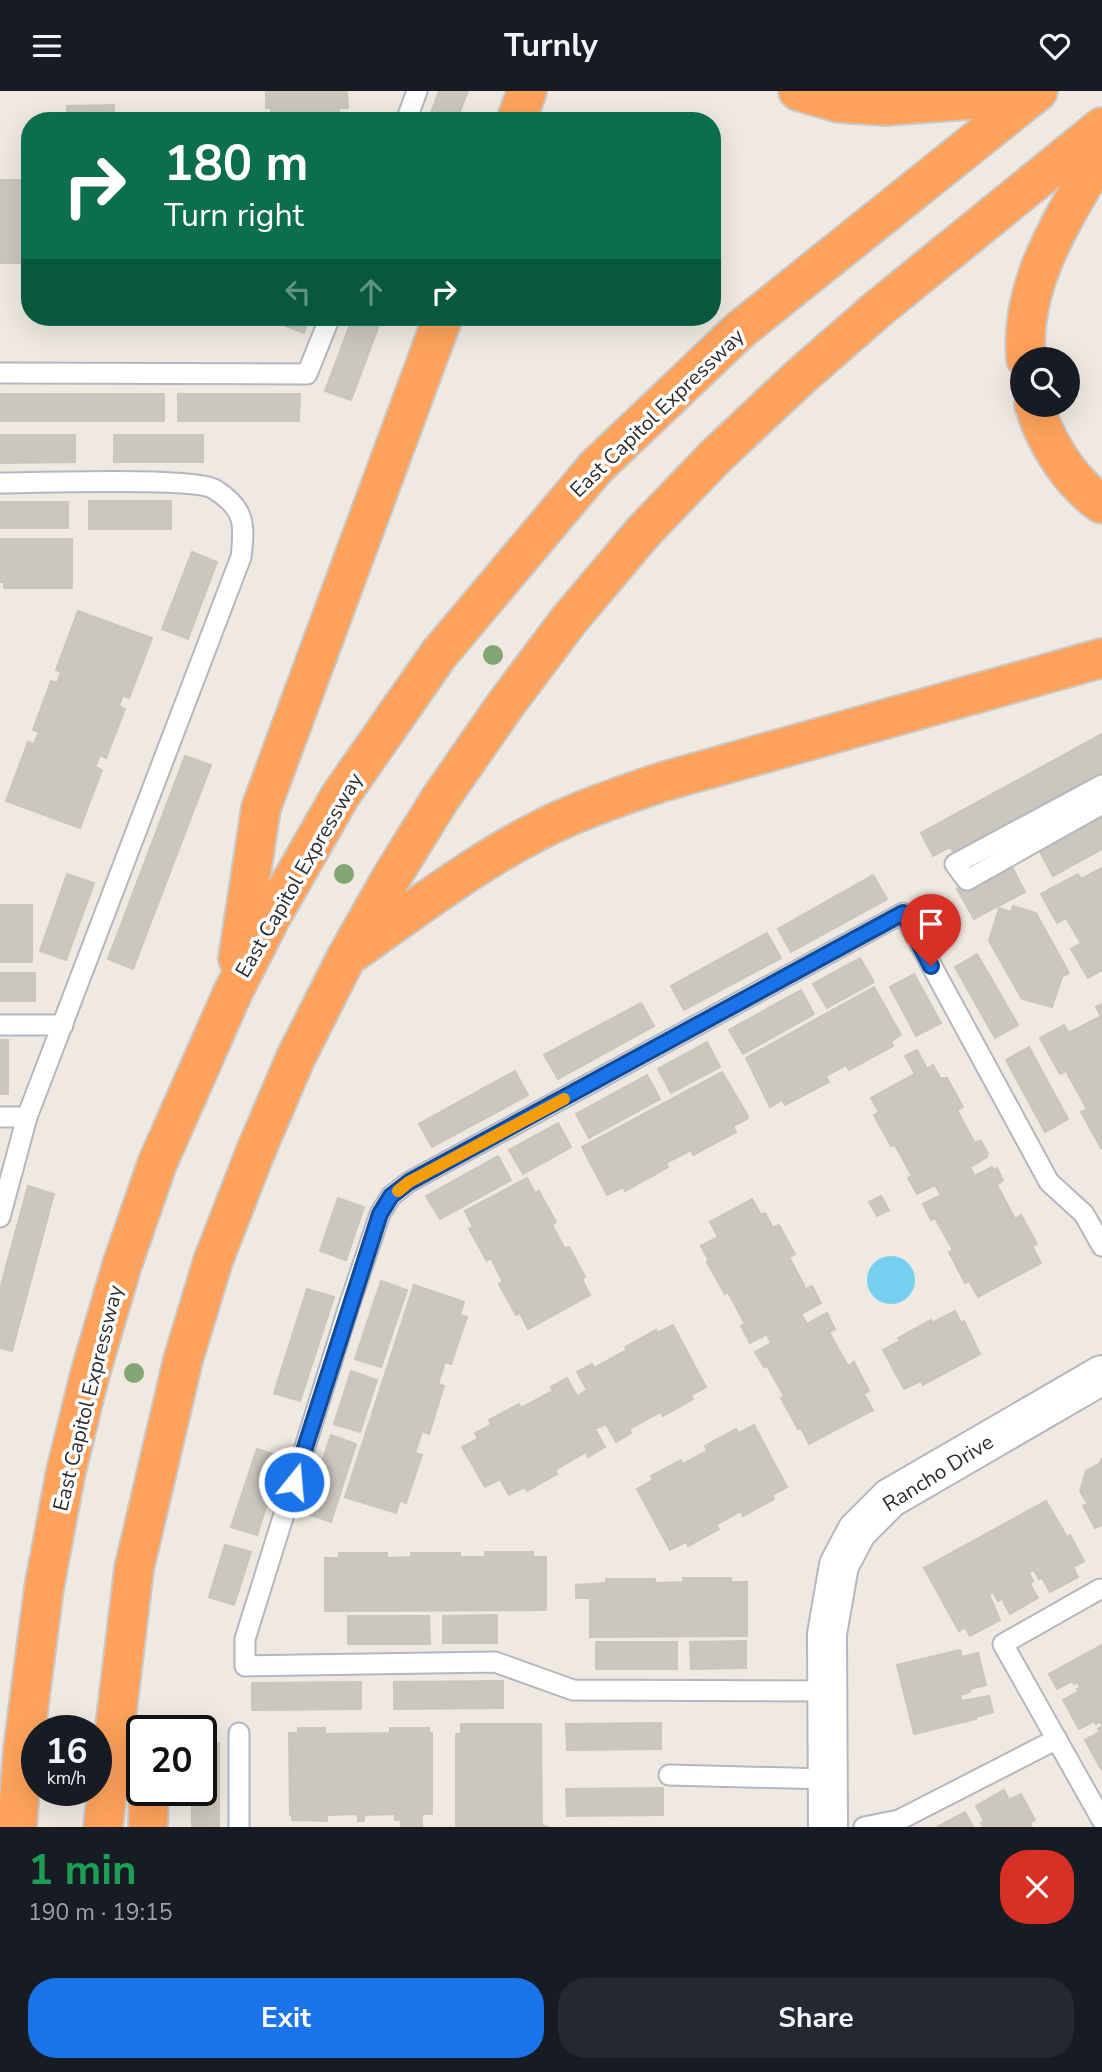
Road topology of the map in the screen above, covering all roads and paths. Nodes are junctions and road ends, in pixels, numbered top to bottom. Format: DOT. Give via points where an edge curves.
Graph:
graph roads {
  1 [pos="417,91"];
  2 [pos="527,91"];
  3 [pos="798,91"];
  4 [pos="1035,93"];
  5 [pos="409,112"];
  6 [pos="519,112"];
  7 [pos="1102,127"];
  8 [pos="1102,151"];
  9 [pos="326,326"];
  10 [pos="440,326"];
  11 [pos="1026,347"];
  12 [pos="0,373"];
  13 [pos="1039,417"];
  14 [pos="0,482"];
  15 [pos="1102,504"];
  16 [pos="1102,658"];
  17 [pos="1102,785"];
  18 [pos="1102,804"];
  19 [pos="347,956"];
  20 [pos="233,992"];
  21 [pos="0,1025"];
  22 [pos="63,1025"];
  23 [pos="0,1117"];
  24 [pos="27,1117"];
  25 [pos="0,1217"];
  26 [pos="1102,1246"];
  27 [pos="1102,1375"];
  28 [pos="1100,1589"];
  29 [pos="827,1691"];
  30 [pos="117,1696"];
  31 [pos="130,1715"];
  32 [pos="239,1734"];
  33 [pos="1057,1739"];
  34 [pos="669,1775"];
  35 [pos="827,1779"];
  36 [pos="149,1806"];
  37 [pos="1102,1820"];
  38 [pos="16,1825"];
  39 [pos="103,1827"];
  40 [pos="148,1827"];
  41 [pos="239,1827"];
  42 [pos="828,1827"];
  43 [pos="863,1827"];
  1 -- 5 [label="lane"];
  2 -- 6 [label="highway"];
  3 -- 4 [label="highway" via="839,103 885,106"];
  4 -- 20 [label="highway, East Capitol Expressway" via="740,330 596,467 439,654 340,796"];
  7 -- 19 [label="highway" via="878,308 715,457 644,531 506,704 440,799"];
  8 -- 11 [label="highway" via="1039,270 1028,306"];
  9 -- 12 [label="lane" via="307,374"];
  10 -- 20 [label="highway" via="261,808"];
  13 -- 15 [label="highway" via="1070,473"];
  14 -- 22 [label="lane" via="173,482 212,487 239,511 244,529 241,557"];
  16 -- 19 [label="highway" via="607,800 505,850"];
  17 -- 18 [label="lane" via="955,864 967,880"];
  19 -- 30 [label="highway" via="291,1069 213,1261 154,1475 134,1569"];
  20 -- 38 [label="highway, East Capitol Expressway" via="157,1164 90,1374 44,1588"];
  21 -- 22 [label="lane"];
  22 -- 24 [label="lane"];
  23 -- 24 [label="lane"];
  24 -- 25 [label="lane"];
  26 -- 29 [label="lane" via="1084,1214 1049,1182 903,913 409,1182 391,1196 380,1214 349,1306 245,1639 245,1666 495,1662 573,1690"];
  27 -- 29 [label="street, Rancho Drive" via="890,1498 857,1531 839,1565 827,1635"];
  28 -- 33 [label="lane" via="1003,1644"];
  29 -- 35 [label="street, Rancho Drive"];
  30 -- 31 [label="highway"];
  30 -- 39 [label="highway"];
  32 -- 41 [label="lane"];
  33 -- 37 [label="lane"];
  33 -- 43 [label="lane" via="899,1820"];
  34 -- 35 [label="lane"];
  35 -- 42 [label="street, Rancho Drive"];
  36 -- 40 [label="highway"];
}
